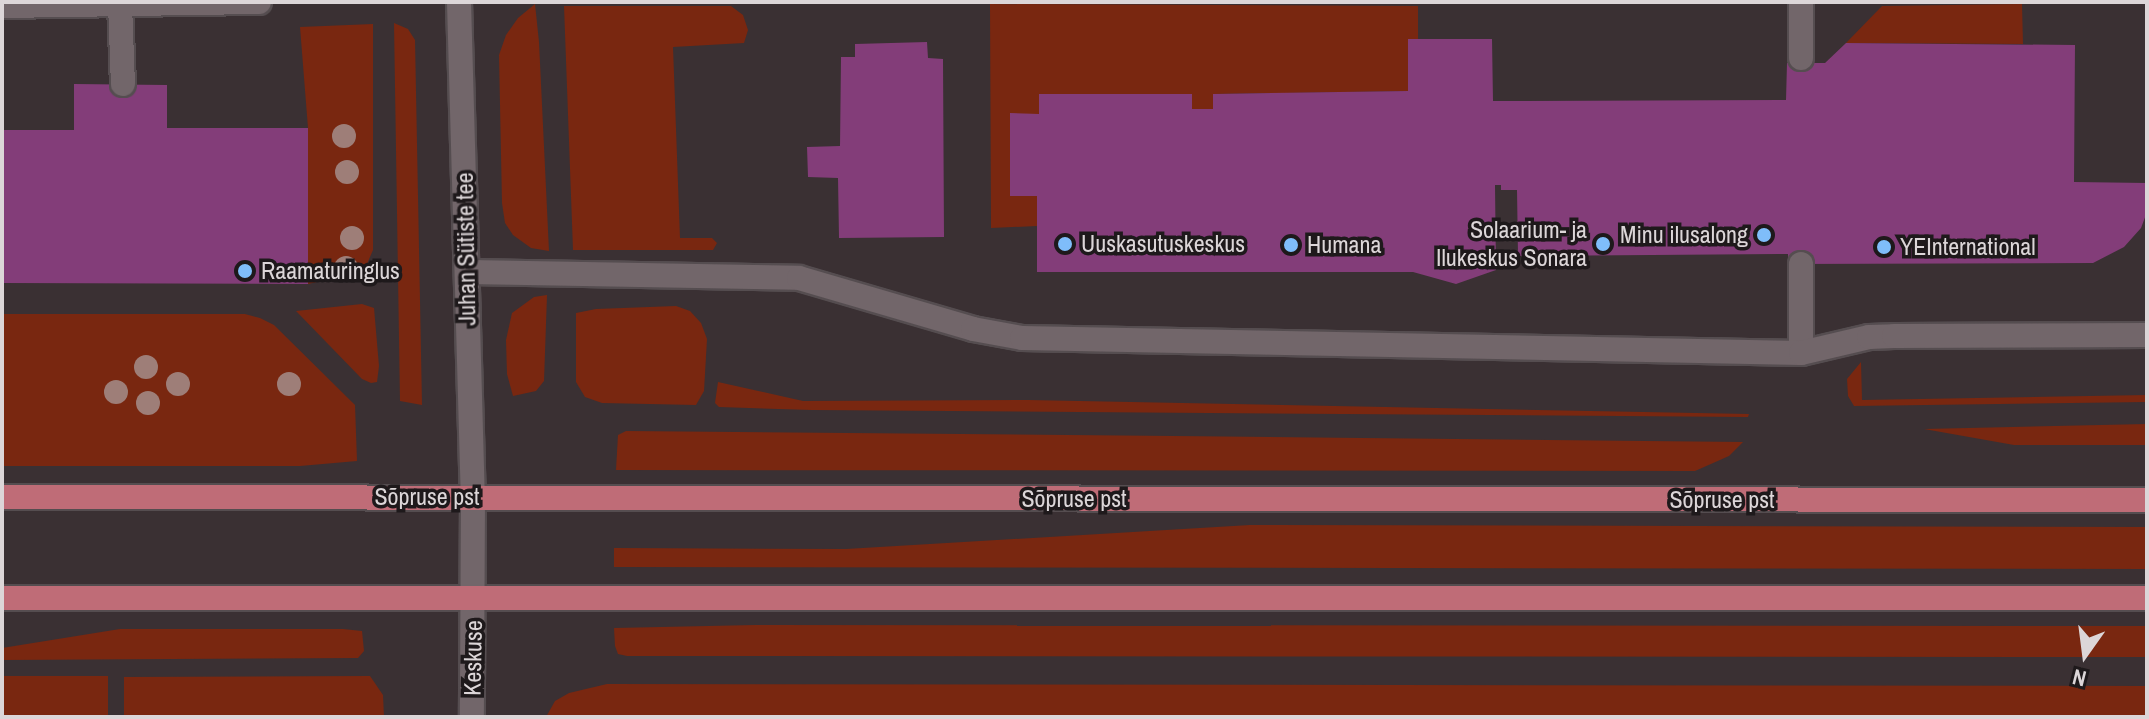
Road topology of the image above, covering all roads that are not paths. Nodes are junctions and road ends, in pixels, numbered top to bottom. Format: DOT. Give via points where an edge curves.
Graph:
graph roads {
  1 [pos="259,2"];
  2 [pos="459,2"];
  3 [pos="1801,2"];
  4 [pos="120,4"];
  5 [pos="2,6"];
  6 [pos="1801,58"];
  7 [pos="123,84"];
  8 [pos="1801,264"];
  9 [pos="467,272"];
  10 [pos="2147,335"];
  11 [pos="1801,353"];
  12 [pos="2,497"];
  13 [pos="473,497"];
  14 [pos="2147,500"];
  15 [pos="2,598"];
  16 [pos="474,598"];
  17 [pos="2147,598"];
  18 [pos="472,717"];
  1 -- 4 [label="street"];
  2 -- 9 [label="street, Juhan Sütiste tee"];
  3 -- 6 [label="street"];
  4 -- 5 [label="street"];
  4 -- 7 [label="street"];
  8 -- 11 [label="street"];
  9 -- 11 [label="street" via="799,278 973,329 1022,338"];
  9 -- 13 [label="street, Juhan Sütiste tee"];
  10 -- 11 [label="street" via="1869,337"];
  12 -- 13 [label="main road, Sõpruse pst"];
  13 -- 14 [label="main road, Sõpruse pst"];
  13 -- 16 [label="street, Juhan Sütiste tee"];
  15 -- 16 [label="main road"];
  16 -- 17 [label="main road"];
  16 -- 18 [label="street, Keskuse"];
}
